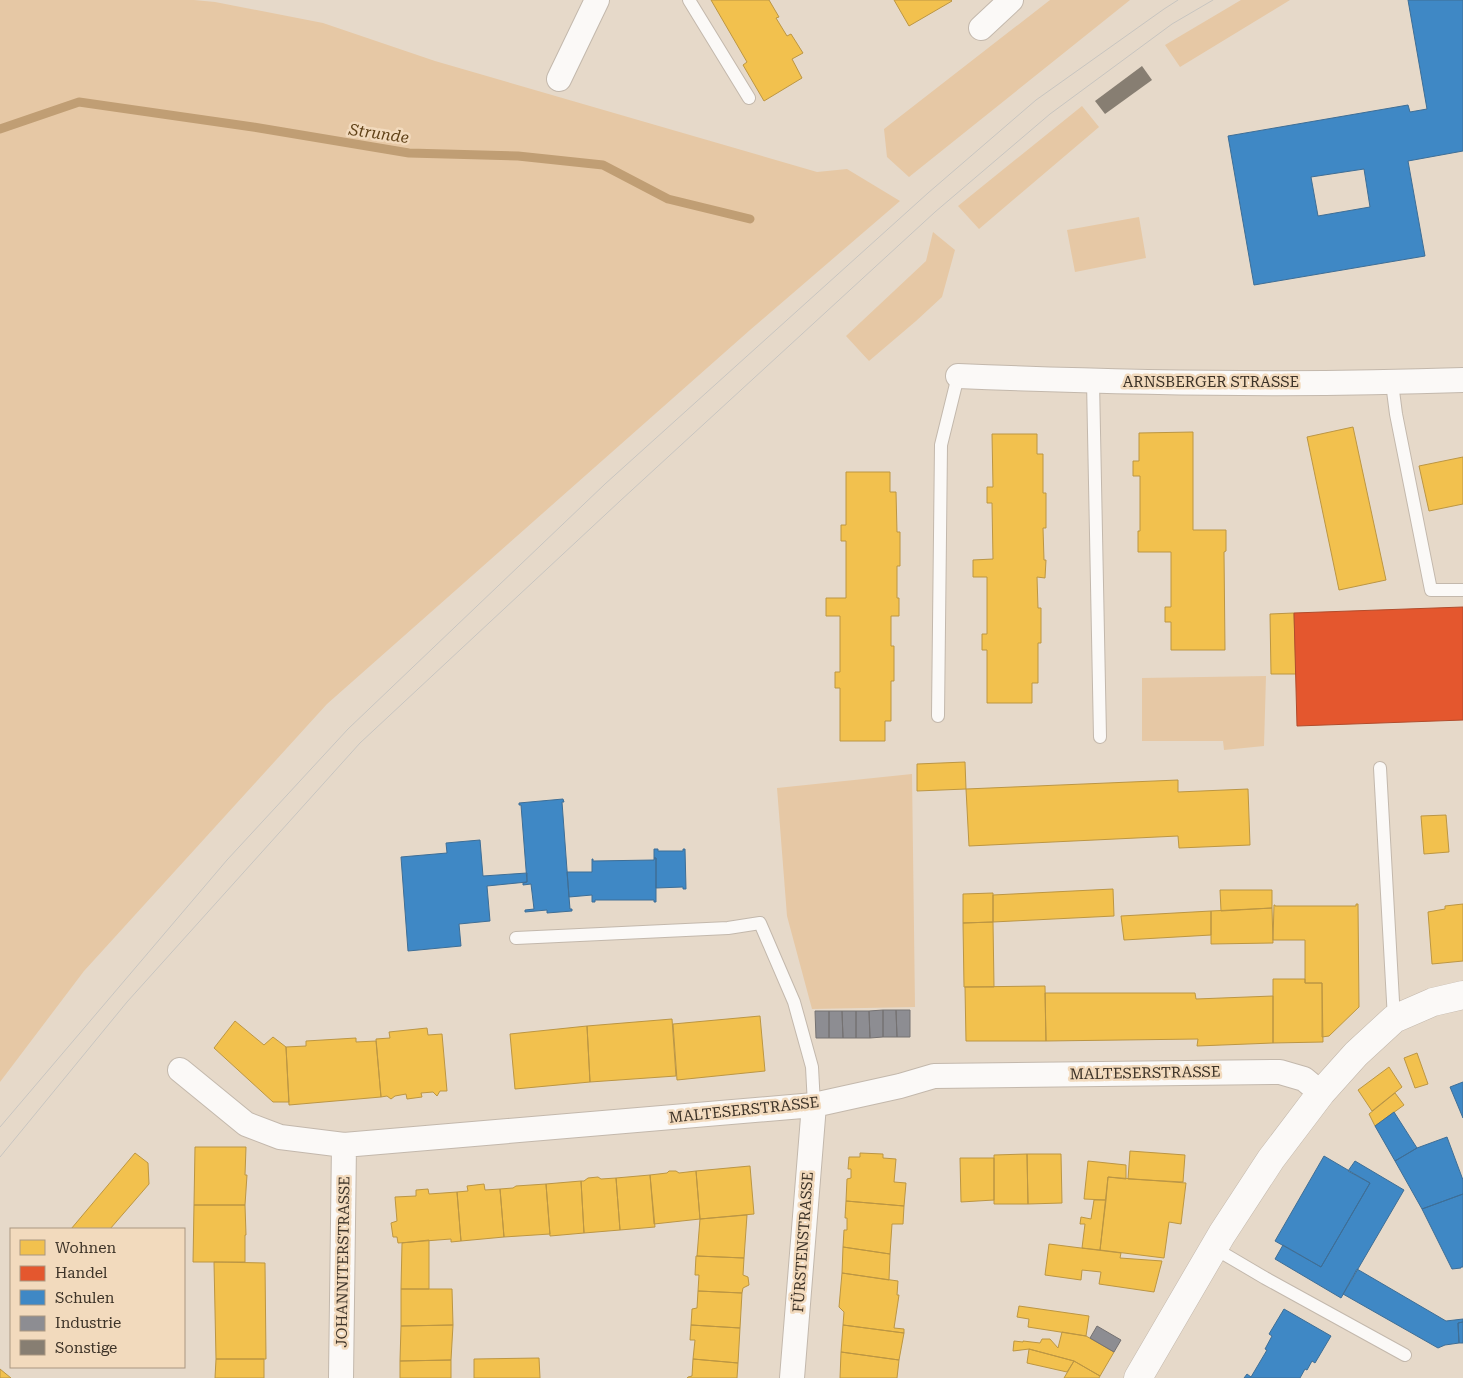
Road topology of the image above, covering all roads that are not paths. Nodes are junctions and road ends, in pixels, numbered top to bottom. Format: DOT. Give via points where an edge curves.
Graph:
graph roads {
  1 [pos="597,0"];
  2 [pos="689,0"];
  3 [pos="1011,0"];
  4 [pos="980,28"];
  5 [pos="559,79"];
  6 [pos="749,98"];
  7 [pos="958,376"];
  8 [pos="1463,380"];
  9 [pos="1093,382"];
  10 [pos="1392,383"];
  11 [pos="1463,590"];
  12 [pos="938,716"];
  13 [pos="1100,737"];
  14 [pos="1380,768"];
  15 [pos="516,938"];
  16 [pos="1463,995"];
  17 [pos="1394,1019"];
  18 [pos="180,1070"];
  19 [pos="1321,1093"];
  20 [pos="814,1105"];
  21 [pos="344,1145"];
  22 [pos="1214,1248"];
  23 [pos="1405,1355"];
  24 [pos="341,1378"];
  25 [pos="792,1378"];
  26 [pos="1138,1378"];
  1 -- 5 [label="street"];
  2 -- 6 [label="lane"];
  3 -- 4 [label="street"];
  7 -- 9 [label="street, ARNSBERGER STRASSE"];
  7 -- 12 [label="lane" via="941,445"];
  8 -- 10 [label="street, ARNSBERGER STRASSE"];
  9 -- 10 [label="street, ARNSBERGER STRASSE"];
  9 -- 13 [label="lane"];
  10 -- 11 [label="lane" via="1431,590"];
  14 -- 17 [label="lane"];
  15 -- 20 [label="lane" via="728,928 760,923 794,1002 812,1067"];
  16 -- 17 [label="street" via="1433,1002"];
  17 -- 19 [label="street"];
  18 -- 21 [label="street, MALTESERSTRASSE" via="246,1124 280,1137"];
  19 -- 20 [label="street, MALTESERSTRASSE" via="1304,1079 1280,1072 934,1076"];
  19 -- 22 [label="street" via="1271,1159"];
  20 -- 21 [label="street, MALTESERSTRASSE"];
  20 -- 25 [label="street, FÜRSTENSTRASSE"];
  21 -- 24 [label="street, JOHANNITERSTRASSE"];
  22 -- 23 [label="lane"];
  22 -- 26 [label="street"];
}
